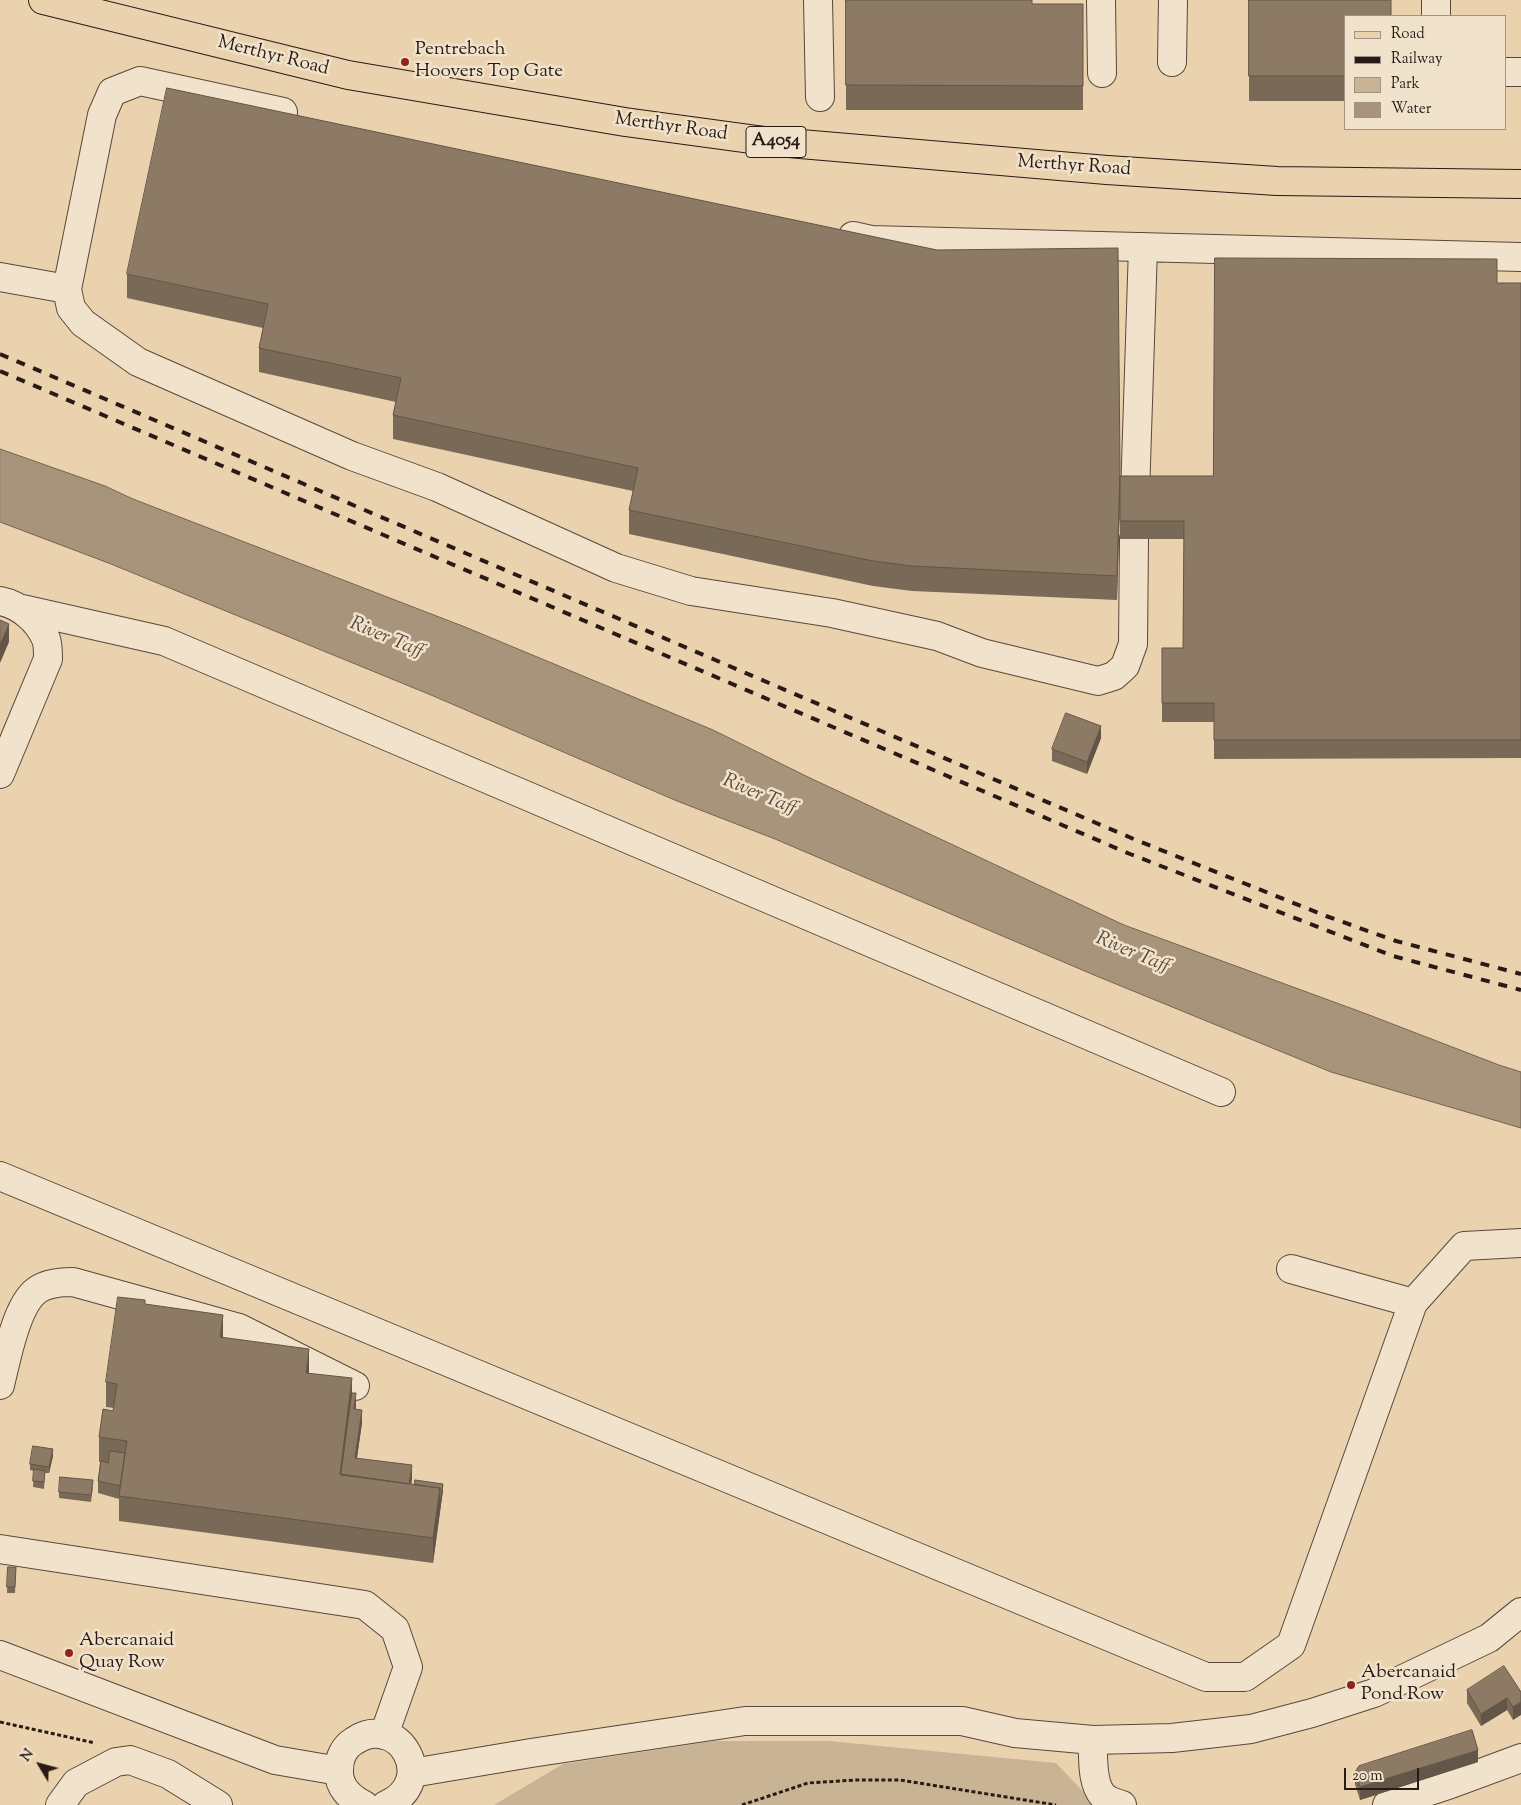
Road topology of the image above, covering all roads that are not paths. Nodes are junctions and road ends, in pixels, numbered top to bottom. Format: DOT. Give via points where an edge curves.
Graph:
graph roads {
  1 [pos="43,0"];
  2 [pos="818,0"];
  3 [pos="1101,0"];
  4 [pos="1173,0"];
  5 [pos="1436,0"];
  6 [pos="1436,15"];
  7 [pos="1172,62"];
  8 [pos="1506,72"];
  9 [pos="1521,72"];
  10 [pos="1102,73"];
  11 [pos="820,97"];
  12 [pos="304,117"];
  13 [pos="1521,184"];
  14 [pos="833,232"];
  15 [pos="1143,247"];
  16 [pos="1521,257"];
  17 [pos="0,278"];
  18 [pos="66,289"];
  19 [pos="1135,495"];
  20 [pos="1134,539"];
  21 [pos="11,605"];
  22 [pos="0,774"];
  23 [pos="1221,1092"];
  24 [pos="0,1176"];
  25 [pos="1521,1243"];
  26 [pos="1291,1269"];
  27 [pos="1413,1302"];
  28 [pos="0,1385"];
  29 [pos="354,1386"];
  30 [pos="0,1549"];
  31 [pos="1521,1612"];
  32 [pos="0,1655"];
  33 [pos="384,1734"];
  34 [pos="1094,1740"];
  35 [pos="1521,1758"];
  36 [pos="339,1771"];
  37 [pos="412,1773"];
  38 [pos="60,1805"];
  39 [pos="218,1805"];
  40 [pos="364,1805"];
  41 [pos="386,1805"];
  42 [pos="1122,1805"];
  43 [pos="1387,1805"];
  1 -- 13 [label="main road, Merthyr Road / A4054" via="348,75 615,121 765,141 1277,181"];
  2 -- 11 [label="street"];
  3 -- 10 [label="street"];
  4 -- 7 [label="street"];
  5 -- 6 [label="street"];
  8 -- 9 [label="street"];
  12 -- 18 [label="street" via="140,81 112,92 102,115"];
  14 -- 15 [label="street" via="871,240"];
  15 -- 16 [label="street"];
  15 -- 19 [label="street"];
  17 -- 18 [label="street"];
  18 -- 20 [label="street" via="71,308 83,323 138,362 352,456 437,486 616,568 691,591 841,615 937,636 982,653 1098,682 1114,676 1125,666 1133,644"];
  21 -- 22 [label="street" via="36,624 46,640 48,659"];
  21 -- 23 [label="street" via="164,641"];
  24 -- 27 [label="street" via="1206,1677 1245,1677 1291,1644"];
  25 -- 27 [label="street" via="1464,1246"];
  26 -- 27 [label="street"];
  28 -- 29 [label="street" via="18,1318 25,1304 35,1292 48,1285 73,1282 239,1328"];
  30 -- 33 [label="street" via="365,1605 395,1629 408,1667"];
  31 -- 34 [label="street" via="1489,1638 1374,1693 1312,1713 1250,1729 1172,1738"];
  32 -- 36 [label="street" via="276,1760"];
  33 -- 36 [label="street" via="367,1735 352,1742 340,1759"];
  33 -- 37 [label="street" via="402,1744 411,1762"];
  34 -- 37 [label="street" via="1014,1733 962,1721 745,1721"];
  34 -- 42 [label="street" via="1093,1770 1100,1792"];
  35 -- 43 [label="street"];
  36 -- 40 [label="street" via="340,1782 346,1792"];
  37 -- 41 [label="street" via="404,1793"];
  38 -- 39 [label="street" via="76,1783 116,1762 130,1760 168,1774"];
}
